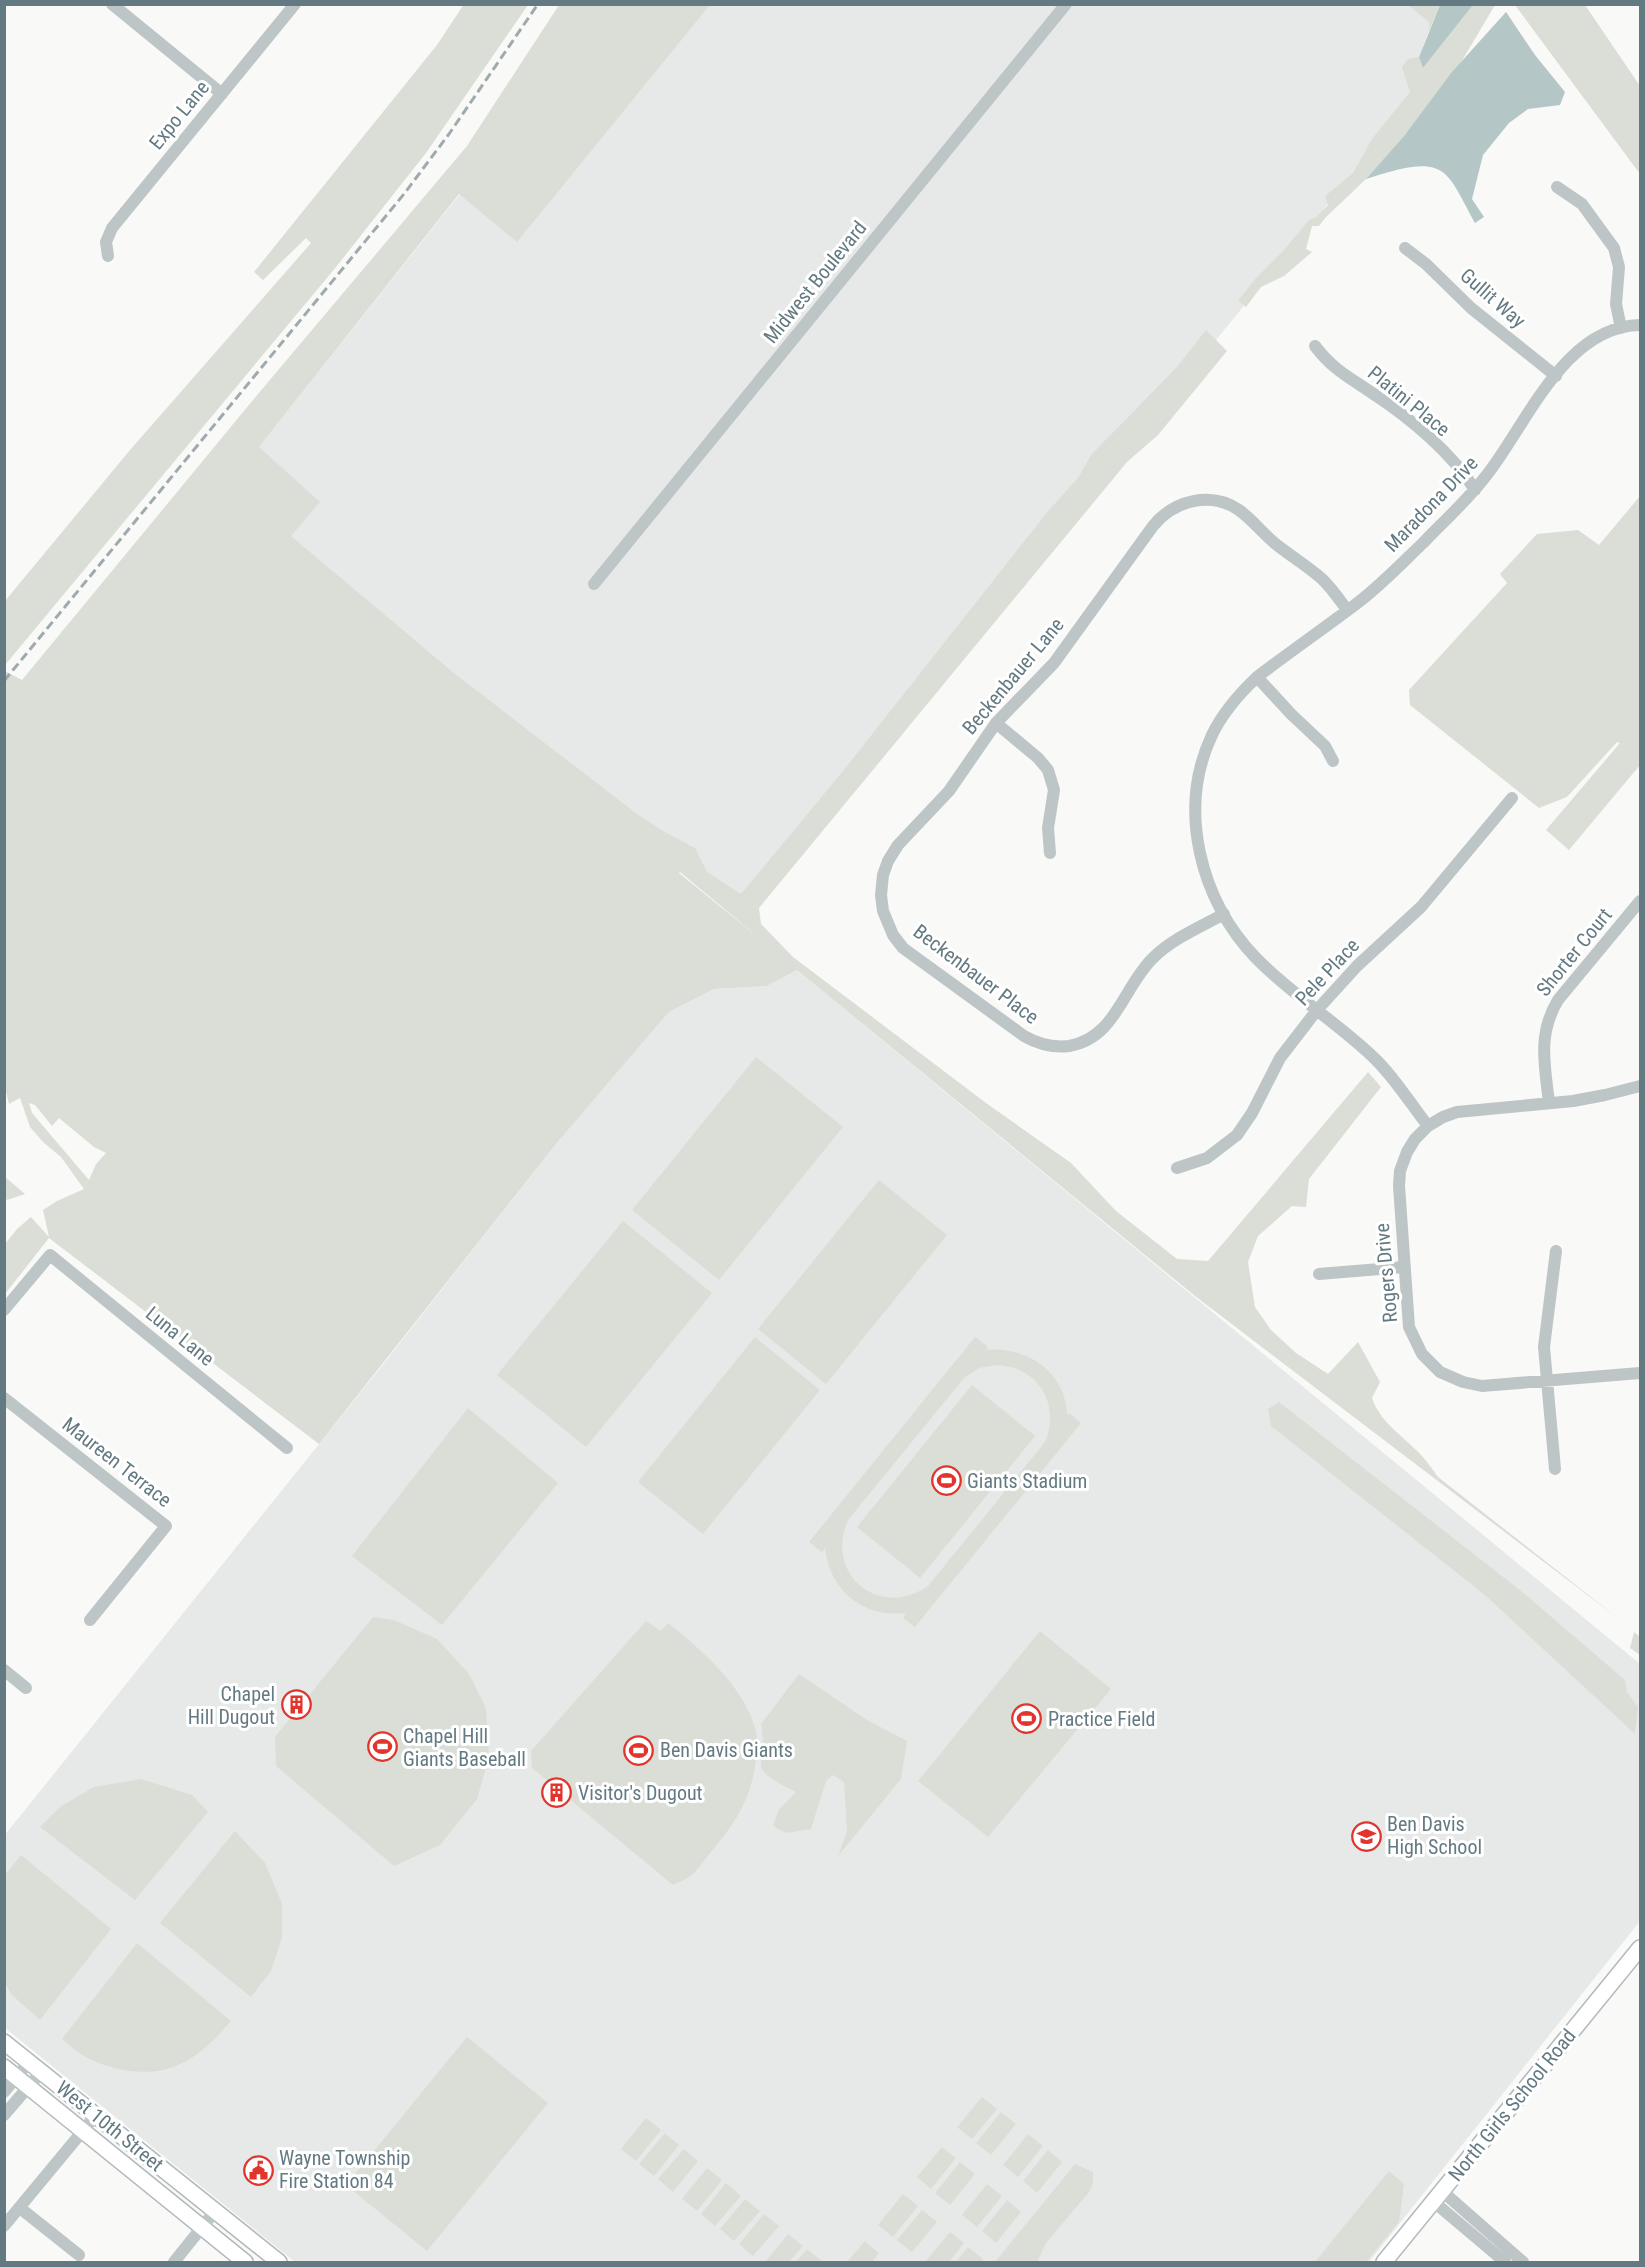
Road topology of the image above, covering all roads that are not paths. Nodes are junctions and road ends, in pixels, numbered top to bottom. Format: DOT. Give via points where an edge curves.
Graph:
graph roads {
  1 [pos="112,4"];
  2 [pos="295,4"];
  3 [pos="1066,4"];
  4 [pos="222,94"];
  5 [pos="1557,187"];
  6 [pos="1405,248"];
  7 [pos="108,256"];
  8 [pos="1641,325"];
  9 [pos="1621,328"];
  10 [pos="1315,346"];
  11 [pos="1556,376"];
  12 [pos="1475,490"];
  13 [pos="594,584"];
  14 [pos="1347,610"];
  15 [pos="1257,677"];
  16 [pos="996,723"];
  17 [pos="1333,761"];
  18 [pos="1512,798"];
  19 [pos="1050,853"];
  20 [pos="1641,901"];
  21 [pos="1224,914"];
  22 [pos="885,918"];
  23 [pos="1317,1010"];
  24 [pos="1641,1086"];
  25 [pos="1549,1103"];
  26 [pos="1428,1126"];
  27 [pos="1177,1168"];
  28 [pos="1556,1251"];
  29 [pos="1404,1267"];
  30 [pos="1319,1274"];
  31 [pos="4,1310"];
  32 [pos="1641,1373"];
  33 [pos="1546,1381"];
  34 [pos="4,1398"];
  35 [pos="287,1448"];
  36 [pos="1555,1469"];
  37 [pos="90,1620"];
  38 [pos="4,1670"];
  39 [pos="26,1688"];
  40 [pos="1641,1948"];
  41 [pos="4,2042"];
  42 [pos="4,2067"];
  43 [pos="35,2067"];
  44 [pos="23,2082"];
  45 [pos="4,2092"];
  46 [pos="4,2115"];
  47 [pos="96,2115"];
  48 [pos="83,2131"];
  49 [pos="1438,2197"];
  50 [pos="20,2208"];
  51 [pos="215,2211"];
  52 [pos="4,2226"];
  53 [pos="202,2227"];
  54 [pos="80,2255"];
  55 [pos="174,2262"];
  56 [pos="245,2262"];
  57 [pos="279,2262"];
  58 [pos="1384,2262"];
  59 [pos="1505,2262"];
  60 [pos="1523,2262"];
  1 -- 4 [label="street"];
  2 -- 4 [label="street, Expo Lane"];
  3 -- 13 [label="street, Midwest Boulevard"];
  4 -- 7 [label="street, Expo Lane" via="112,228 106,242"];
  5 -- 9 [label="street" via="1582,204 1614,248 1619,267 1616,304"];
  6 -- 11 [label="street, Gullit Way" via="1471,308"];
  8 -- 9 [label="street, Maradona Drive"];
  9 -- 11 [label="street, Maradona Drive" via="1588,343"];
  10 -- 12 [label="street, Platini Place" via="1328,363 1388,404 1427,437"];
  11 -- 12 [label="street, Maradona Drive"];
  12 -- 14 [label="street, Maradona Drive" via="1389,576"];
  14 -- 15 [label="street, Maradona Drive"];
  14 -- 16 [label="street, Beckenbauer Lane" via="1321,578 1236,508 1216,500 1188,502 1169,510 1156,522 1054,663"];
  15 -- 17 [label="street" via="1325,746"];
  15 -- 21 [label="street, Maradona Drive" via="1216,727 1197,785 1199,852"];
  16 -- 19 [label="street" via="1048,770 1054,790 1048,828"];
  16 -- 22 [label="street, Beckenbauer Lane" via="949,791 891,856 882,883"];
  18 -- 23 [label="street, Pele Place" via="1421,907 1357,966"];
  20 -- 25 [label="street, Shorter Court" via="1558,1000 1547,1020 1544,1043"];
  21 -- 22 [label="street, Beckenbauer Place" via="1154,956 1097,1034 1077,1044 1055,1046 1024,1036 914,957 895,938"];
  21 -- 23 [label="street, Maradona Drive" via="1254,956"];
  23 -- 26 [label="street, Maradona Drive" via="1372,1056"];
  23 -- 27 [label="street, Pele Place" via="1280,1058 1237,1135 1207,1158"];
  24 -- 25 [label="street, Rogers Drive"];
  25 -- 26 [label="street, Rogers Drive" via="1457,1112"];
  26 -- 29 [label="street, Rogers Drive" via="1410,1148 1400,1171"];
  28 -- 33 [label="street" via="1545,1334"];
  29 -- 30 [label="street"];
  29 -- 33 [label="street, Rogers Drive" via="1409,1327 1422,1354 1440,1372 1482,1386"];
  31 -- 35 [label="street, Luna Lane" via="50,1255"];
  32 -- 33 [label="street, Rogers Drive"];
  33 -- 36 [label="street"];
  34 -- 37 [label="street, Maureen Terrace" via="166,1526"];
  38 -- 39 [label="street"];
  40 -- 49 [label="main road, North Girls School Road"];
  41 -- 43 [label="main road, West 10th Street"];
  42 -- 44 [label="main road, West 10th Street"];
  43 -- 44 [label="street"];
  43 -- 47 [label="main road, West 10th Street"];
  44 -- 45 [label="street"];
  44 -- 46 [label="street"];
  44 -- 48 [label="main road, West 10th Street"];
  47 -- 48 [label="street"];
  47 -- 51 [label="main road, West 10th Street"];
  48 -- 50 [label="street"];
  48 -- 53 [label="main road, West 10th Street"];
  49 -- 58 [label="main road, North Girls School Road"];
  49 -- 59 [label="street"];
  49 -- 60 [label="street"];
  50 -- 52 [label="street"];
  50 -- 54 [label="street"];
  51 -- 53 [label="street"];
  51 -- 57 [label="main road, West 10th Street"];
  53 -- 55 [label="street"];
  53 -- 56 [label="main road, West 10th Street"];
}
